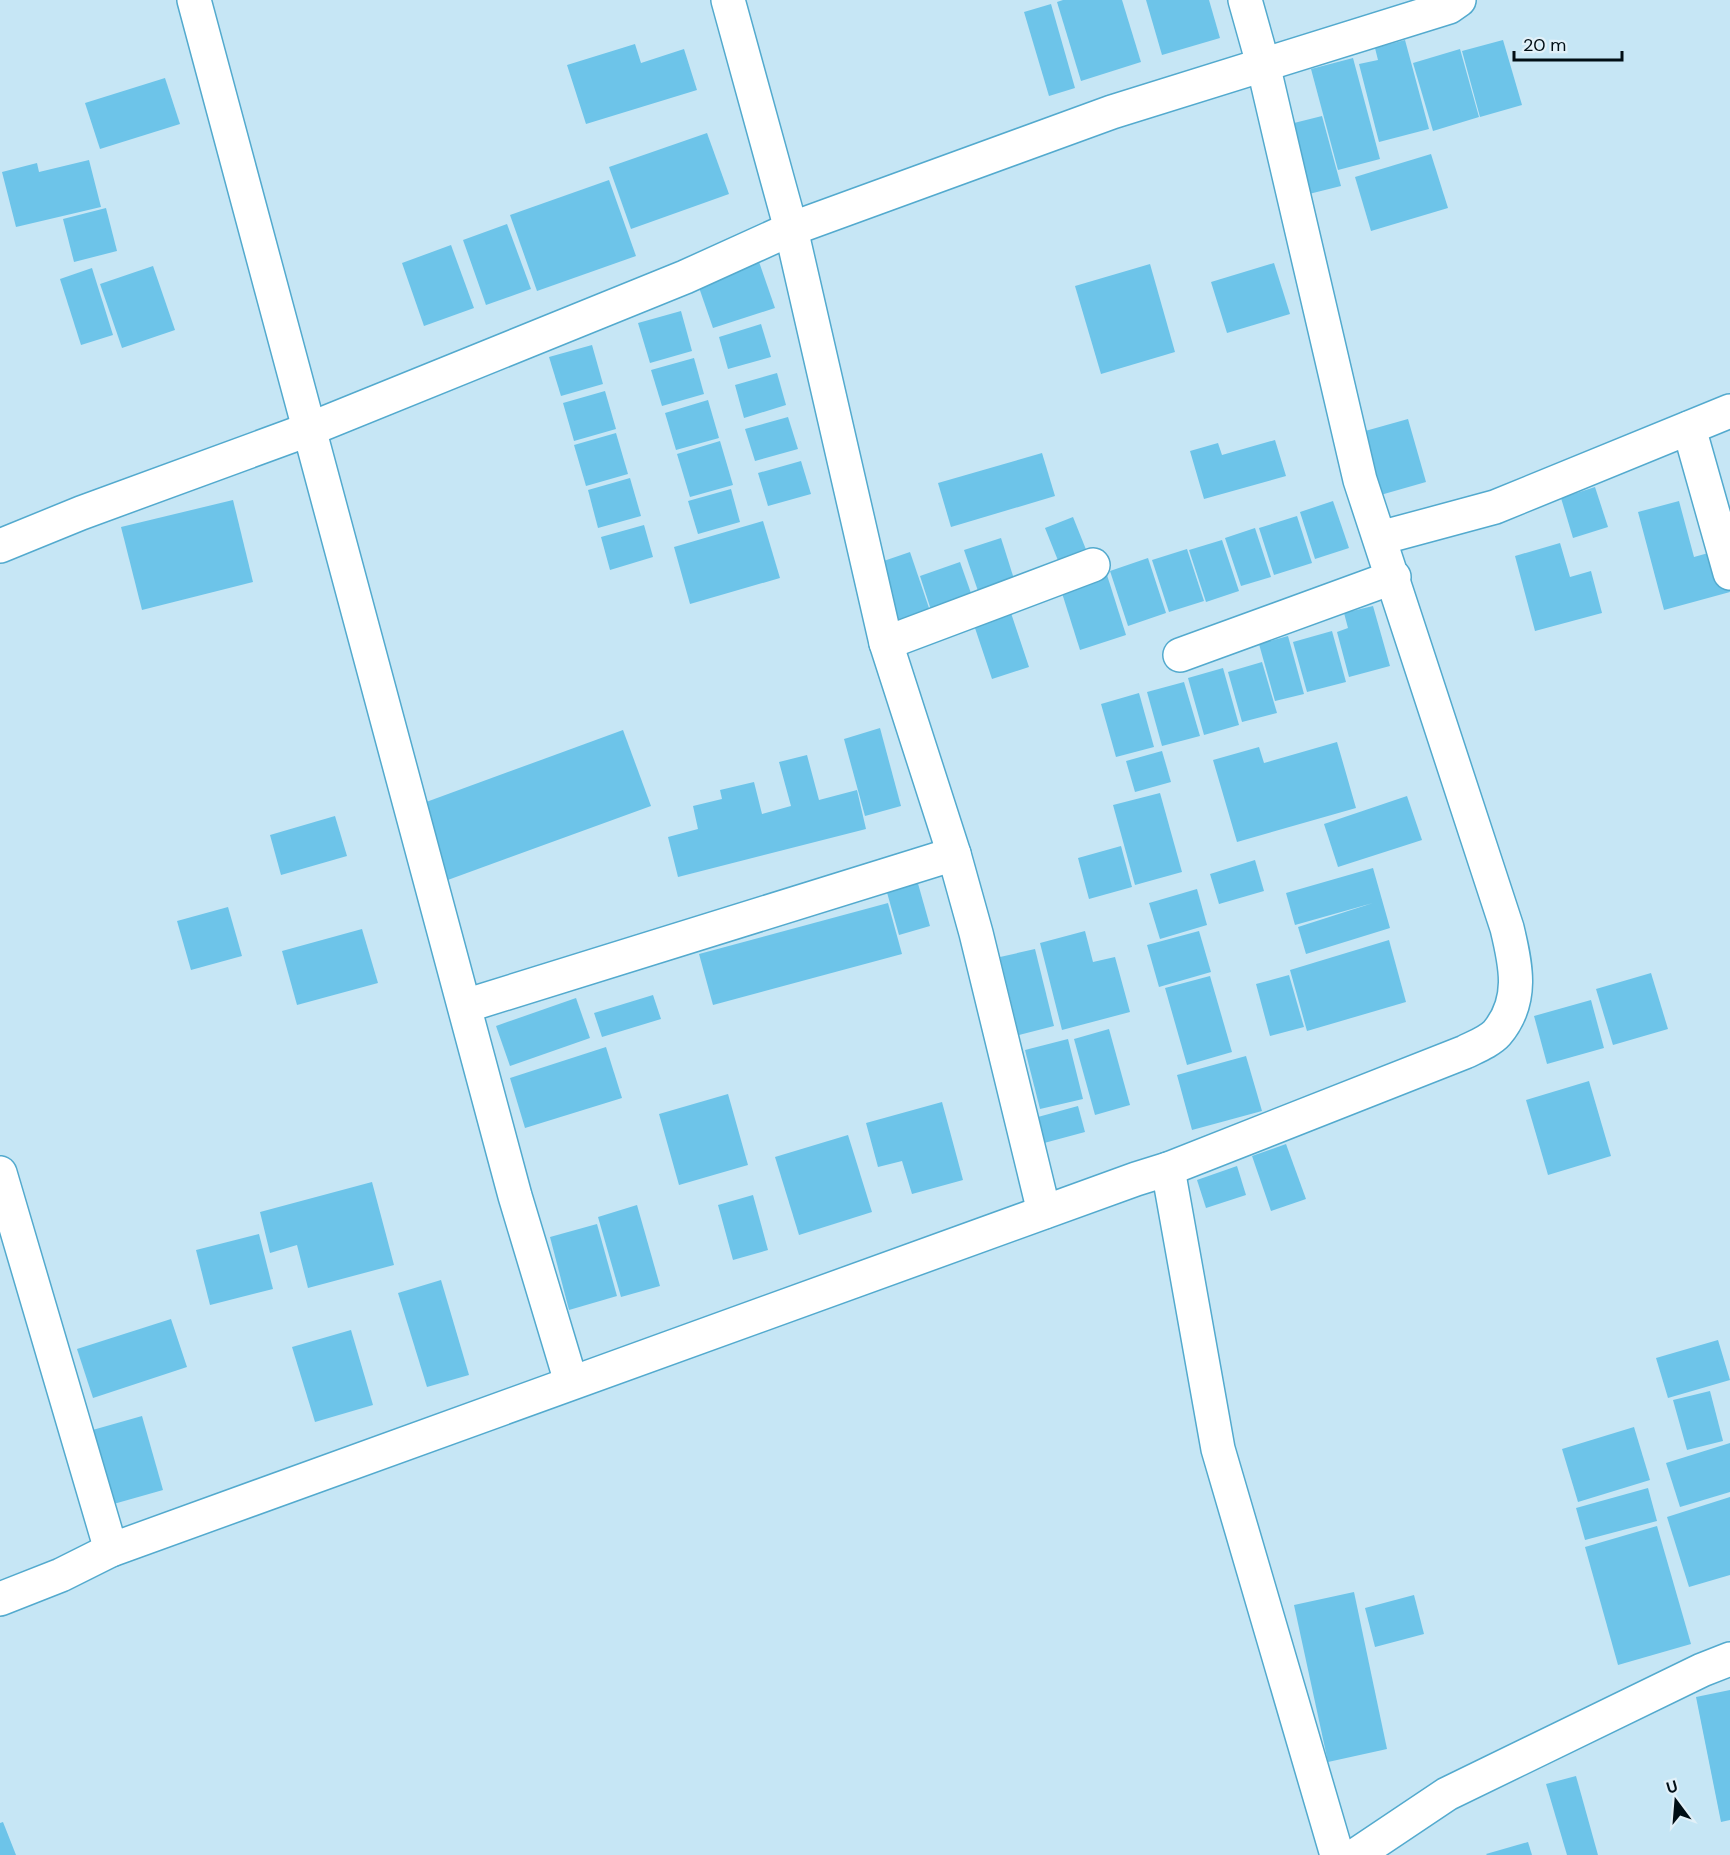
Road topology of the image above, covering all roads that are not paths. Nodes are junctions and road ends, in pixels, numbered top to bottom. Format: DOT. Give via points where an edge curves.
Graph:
graph roads {
  1 [pos="194,0"];
  2 [pos="728,0"];
  3 [pos="1245,0"];
  4 [pos="1459,0"];
  5 [pos="1263,64"];
  6 [pos="791,229"];
  7 [pos="1730,411"];
  8 [pos="1689,428"];
  9 [pos="310,429"];
  10 [pos="1380,537"];
  11 [pos="0,546"];
  12 [pos="1092,565"];
  13 [pos="1730,573"];
  14 [pos="1394,577"];
  15 [pos="886,643"];
  16 [pos="1180,655"];
  17 [pos="954,854"];
  18 [pos="465,1006"];
  19 [pos="1168,1169"];
  20 [pos="0,1173"];
  21 [pos="1044,1212"];
  22 [pos="571,1382"];
  23 [pos="111,1550"];
  24 [pos="0,1599"];
  25 [pos="1730,1659"];
  26 [pos="1337,1855"];
  27 [pos="1356,1855"];
  1 -- 9 [label="street"];
  2 -- 6 [label="street"];
  3 -- 5 [label="street"];
  4 -- 5 [label="street" via="1449,7"];
  5 -- 6 [label="street" via="1112,112"];
  5 -- 10 [label="street" via="1360,480"];
  6 -- 9 [label="street" via="685,277"];
  6 -- 15 [label="street"];
  7 -- 8 [label="street"];
  8 -- 10 [label="street" via="1495,507"];
  8 -- 13 [label="street"];
  9 -- 11 [label="street"];
  9 -- 18 [label="street"];
  10 -- 14 [label="street"];
  12 -- 15 [label="street"];
  14 -- 16 [label="street"];
  14 -- 19 [label="street" via="1507,928 1517,971 1515,1003 1497,1034 1465,1052"];
  15 -- 17 [label="street"];
  17 -- 18 [label="street"];
  17 -- 21 [label="street"];
  18 -- 22 [label="street" via="515,1196"];
  19 -- 21 [label="street"];
  19 -- 26 [label="street" via="1218,1449"];
  20 -- 23 [label="street"];
  21 -- 22 [label="street"];
  22 -- 23 [label="street"];
  23 -- 24 [label="street"];
  25 -- 27 [label="street" via="1447,1794"];
}
